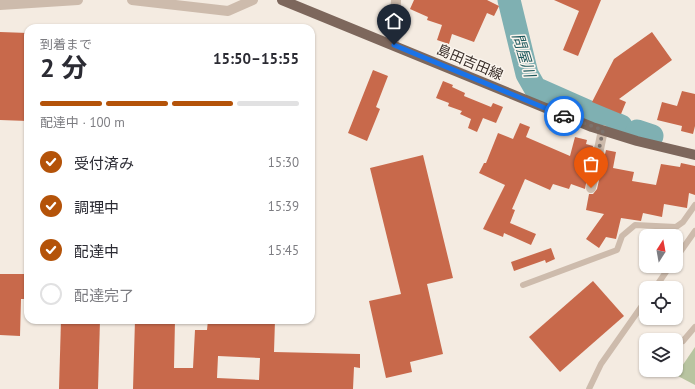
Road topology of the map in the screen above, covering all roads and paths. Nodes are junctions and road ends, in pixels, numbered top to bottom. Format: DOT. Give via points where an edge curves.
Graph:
graph roads {
  1 [pos="78,0"];
  2 [pos="132,0"];
  3 [pos="254,0"];
  4 [pos="282,0"];
  5 [pos="396,0"];
  6 [pos="0,5"];
  7 [pos="394,45"];
  8 [pos="603,130"];
  9 [pos="695,155"];
  10 [pos="591,188"];
  11 [pos="695,205"];
  12 [pos="695,231"];
  13 [pos="683,248"];
  14 [pos="523,285"];
  15 [pos="639,310"];
  16 [pos="695,327"];
  17 [pos="683,341"];
  18 [pos="589,389"];
  1 -- 6 [label="street"];
  2 -- 3 [label="street" via="228,11"];
  4 -- 7 [label="main road, 島田吉田線"];
  5 -- 7 [label="street"];
  7 -- 8 [label="main road, 島田吉田線" via="536,105"];
  8 -- 9 [label="main road, 島田吉田線"];
  8 -- 10 [label="street"];
  11 -- 14 [label="lane" via="683,222 676,227 635,225 622,236 617,250"];
  12 -- 13 [label="lane"];
  15 -- 18 [label="lane" via="601,364"];
  16 -- 17 [label="lane"];
}
